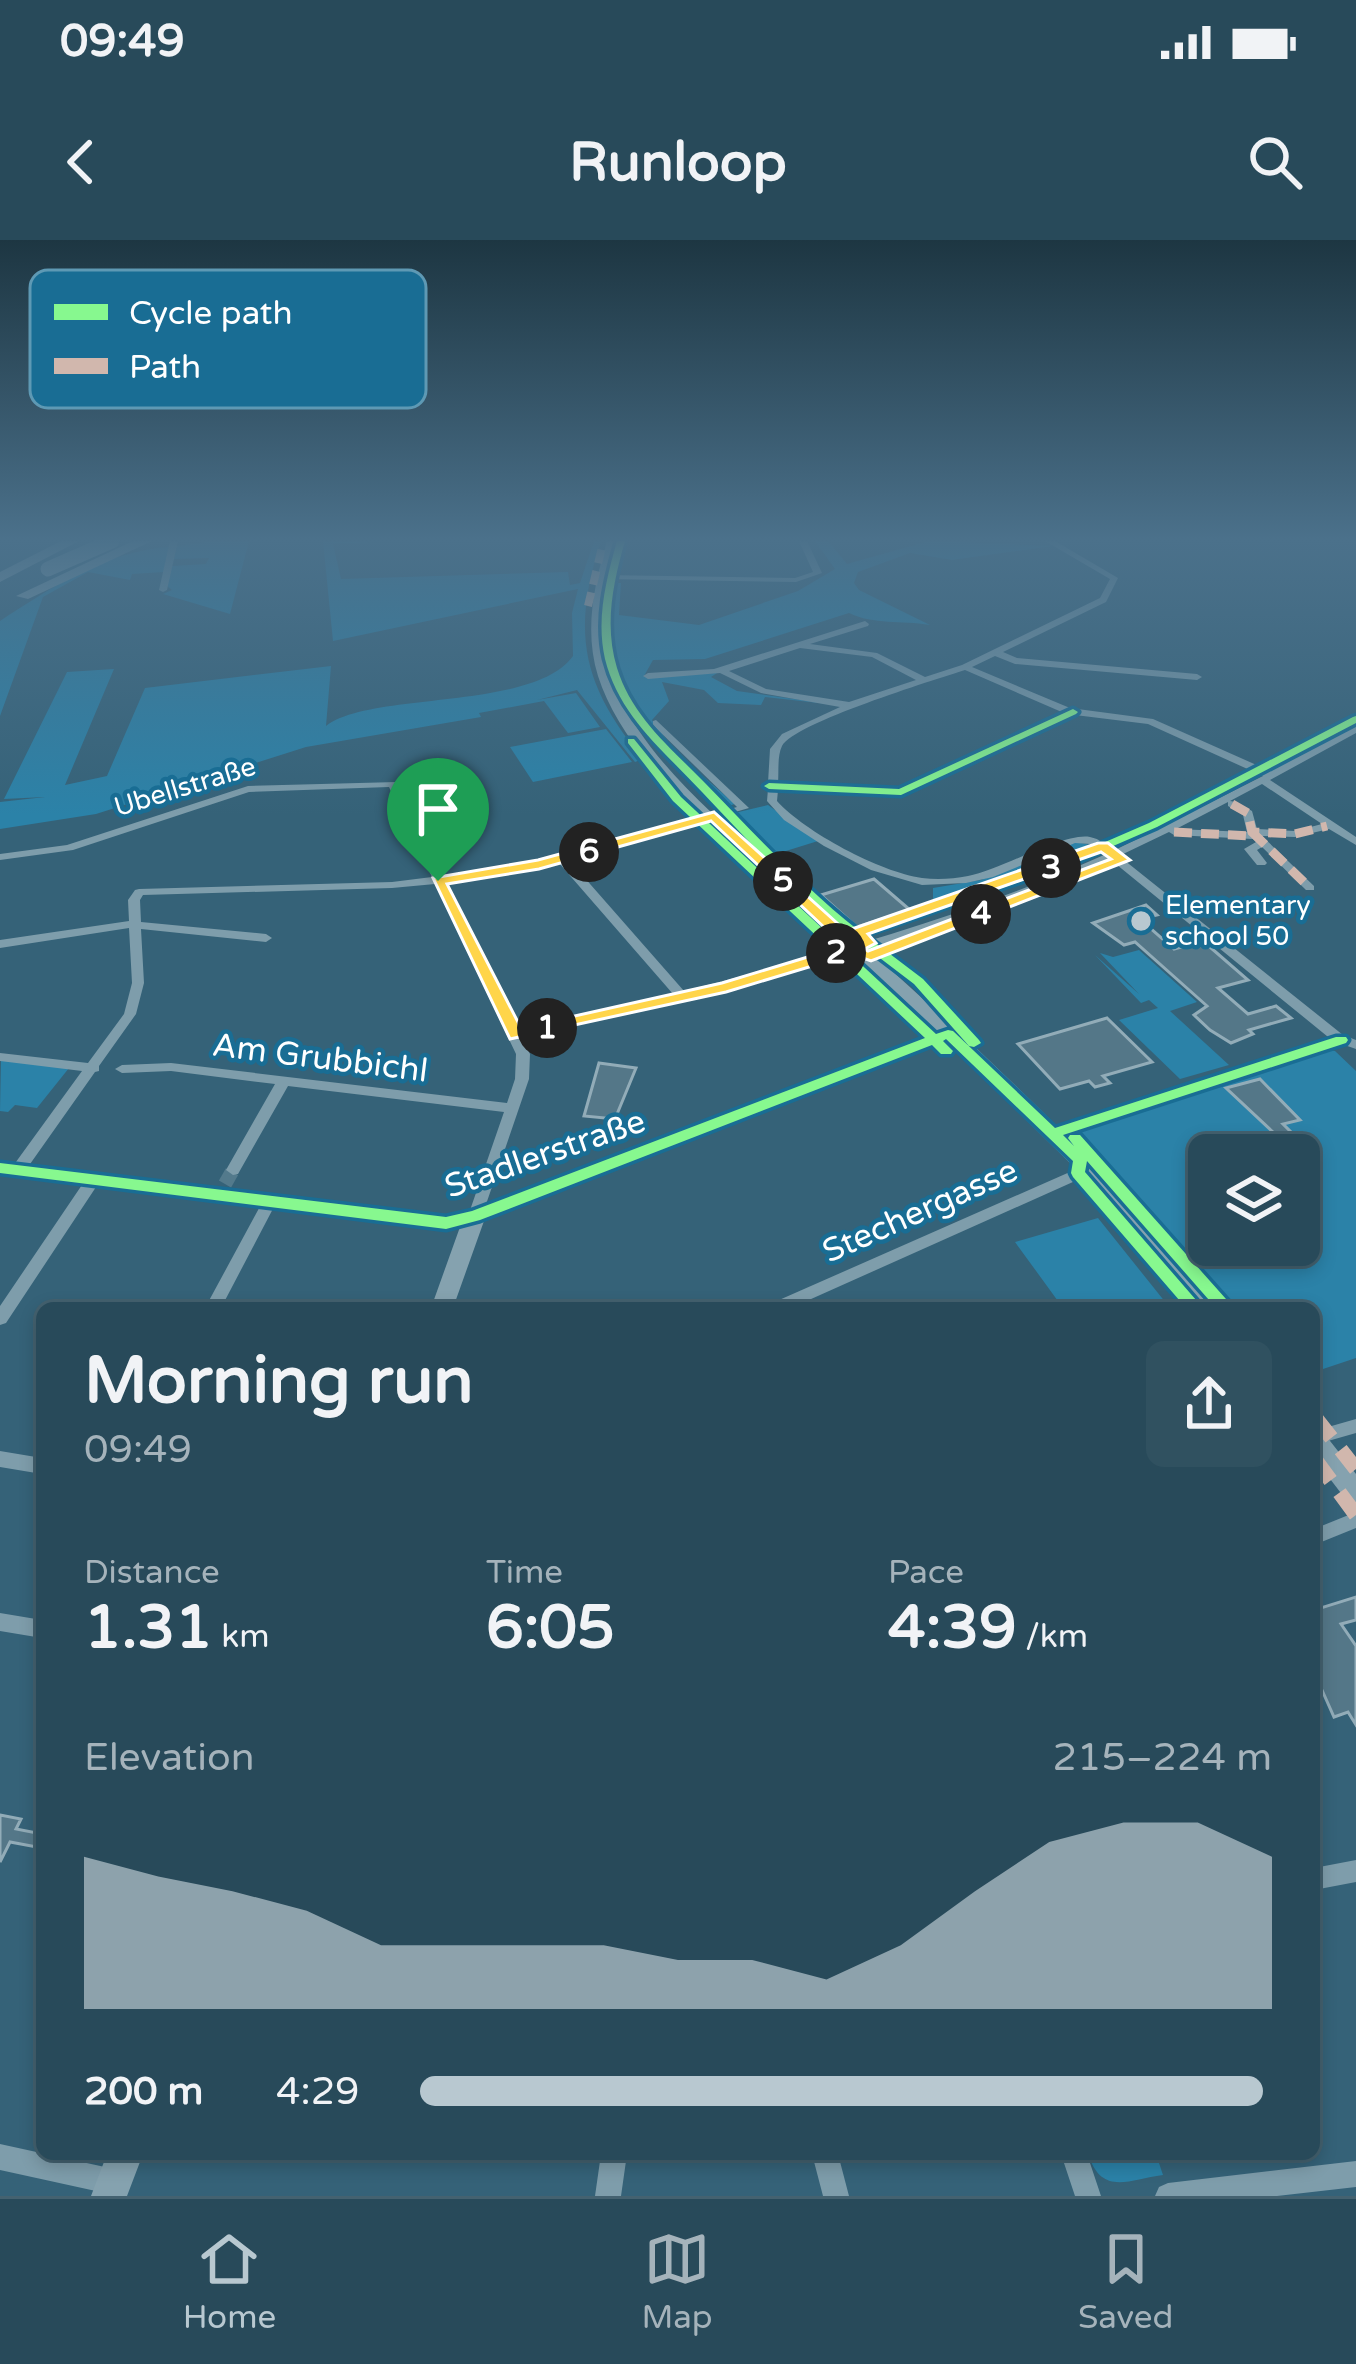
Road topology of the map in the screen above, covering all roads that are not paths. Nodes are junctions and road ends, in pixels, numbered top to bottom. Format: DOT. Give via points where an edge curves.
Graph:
graph roads {
  1 [pos="598,632"];
  2 [pos="838,632"];
  3 [pos="1038,632"];
  4 [pos="800,644"];
  5 [pos="997,652"];
  6 [pos="965,667"];
  7 [pos="720,670"];
  8 [pos="647,676"];
  9 [pos="1197,677"];
  10 [pos="923,680"];
  11 [pos="851,705"];
  12 [pos="1072,712"];
  13 [pos="656,723"];
  14 [pos="1356,729"];
  15 [pos="1266,777"];
  16 [pos="769,786"];
  17 [pos="772,801"];
  18 [pos="1232,804"];
  19 [pos="743,808"];
  20 [pos="714,816"];
  21 [pos="1327,826"];
  22 [pos="1174,832"];
  23 [pos="1295,834"];
  24 [pos="1341,837"];
  25 [pos="1255,838"];
  26 [pos="1356,842"];
  27 [pos="1114,854"];
  28 [pos="0,857"];
  29 [pos="562,859"];
  30 [pos="1268,869"];
  31 [pos="1293,874"];
  32 [pos="438,881"];
  33 [pos="1310,888"];
  34 [pos="135,925"];
  35 [pos="266,938"];
  36 [pos="0,944"];
  37 [pos="855,947"];
  38 [pos="682,995"];
  39 [pos="948,1034"];
  40 [pos="516,1035"];
  41 [pos="1348,1042"];
  42 [pos="0,1057"];
  43 [pos="105,1067"];
  44 [pos="284,1081"];
  45 [pos="511,1108"];
  46 [pos="9,1169"];
  47 [pos="1088,1169"];
  48 [pos="93,1180"];
  49 [pos="225,1183"];
  50 [pos="269,1203"];
  51 [pos="475,1216"];
  52 [pos="217,1302"];
  53 [pos="444,1302"];
  54 [pos="789,1302"];
  55 [pos="1205,1302"];
  56 [pos="0,1319"];
  57 [pos="1356,1426"];
  58 [pos="1320,1437"];
  59 [pos="1320,1447"];
  60 [pos="0,1459"];
  61 [pos="36,1465"];
  62 [pos="1356,1493"];
  63 [pos="1356,1520"];
  64 [pos="1320,1535"];
  65 [pos="0,1622"];
  66 [pos="36,1628"];
  67 [pos="1356,1871"];
  68 [pos="1320,1878"];
  69 [pos="0,2157"];
  70 [pos="613,2160"];
  71 [pos="827,2160"];
  72 [pos="1076,2160"];
  73 [pos="1356,2174"];
  74 [pos="116,2178"];
  75 [pos="608,2196"];
  76 [pos="836,2196"];
  77 [pos="1088,2196"];
  78 [pos="1168,2196"];
  1 -- 20 [label="main road" via="611,693 649,749"];
  2 -- 4 [label="street"];
  3 -- 5 [label="street"];
  4 -- 7 [label="street"];
  4 -- 10 [label="street" via="874,655"];
  5 -- 6 [label="street"];
  5 -- 9 [label="street" via="1015,661"];
  6 -- 10 [label="street"];
  6 -- 12 [label="street"];
  7 -- 8 [label="street"];
  7 -- 11 [label="street" via="771,693"];
  10 -- 11 [label="street"];
  11 -- 16 [label="street" via="782,739"];
  12 -- 15 [label="street" via="1144,719"];
  12 -- 16 [label="street" via="901,792"];
  13 -- 19 [label="street"];
  14 -- 15 [label="street"];
  15 -- 26 [label="street"];
  15 -- 27 [label="street"];
  16 -- 17 [label="street"];
  17 -- 19 [label="street"];
  17 -- 27 [label="street" via="828,843 914,883 965,882 1074,839"];
  18 -- 25 [label="street" via="1248,813"];
  19 -- 20 [label="street"];
  20 -- 29 [label="street"];
  20 -- 37 [label="main road"];
  21 -- 23 [label="street"];
  22 -- 25 [label="street"];
  23 -- 24 [label="street"];
  23 -- 25 [label="street"];
  25 -- 30 [label="street"];
  27 -- 37 [label="street"];
  27 -- 41 [label="street"];
  28 -- 32 [label="street, Ubellstraße" via="69,848 248,789 390,782"];
  29 -- 32 [label="street"];
  29 -- 38 [label="street"];
  30 -- 31 [label="street"];
  30 -- 31 [label="street"];
  31 -- 33 [label="street"];
  32 -- 34 [label="street" via="146,890 134,900"];
  32 -- 40 [label="street"];
  34 -- 35 [label="street"];
  34 -- 36 [label="street"];
  34 -- 43 [label="street" via="134,1006"];
  37 -- 38 [label="street"];
  37 -- 39 [label="main road"];
  38 -- 40 [label="street"];
  39 -- 47 [label="main road"];
  39 -- 51 [label="main road, Stadlerstraße"];
  40 -- 45 [label="street" via="525,1062"];
  42 -- 43 [label="street, Am Grubbichl"];
  43 -- 44 [label="street, Am Grubbichl"];
  43 -- 46 [label="street"];
  44 -- 45 [label="street, Am Grubbichl"];
  44 -- 49 [label="street"];
  45 -- 51 [label="street"];
  46 -- 48 [label="main road, Stadlerstraße"];
  47 -- 54 [label="street, Stechergasse"];
  47 -- 55 [label="main road"];
  48 -- 49 [label="main road, Stadlerstraße"];
  48 -- 56 [label="street"];
  49 -- 50 [label="main road, Stadlerstraße"];
  50 -- 51 [label="main road, Stadlerstraße" via="431,1223"];
  50 -- 52 [label="street"];
  51 -- 53 [label="main road"];
  57 -- 58 [label="street"];
  59 -- 62 [label="main road"];
  60 -- 61 [label="street"];
  63 -- 64 [label="street"];
  65 -- 66 [label="street"];
  67 -- 68 [label="street"];
  69 -- 74 [label="street"];
  70 -- 75 [label="street"];
  71 -- 76 [label="street"];
  72 -- 77 [label="street"];
  73 -- 78 [label="street"];
}
